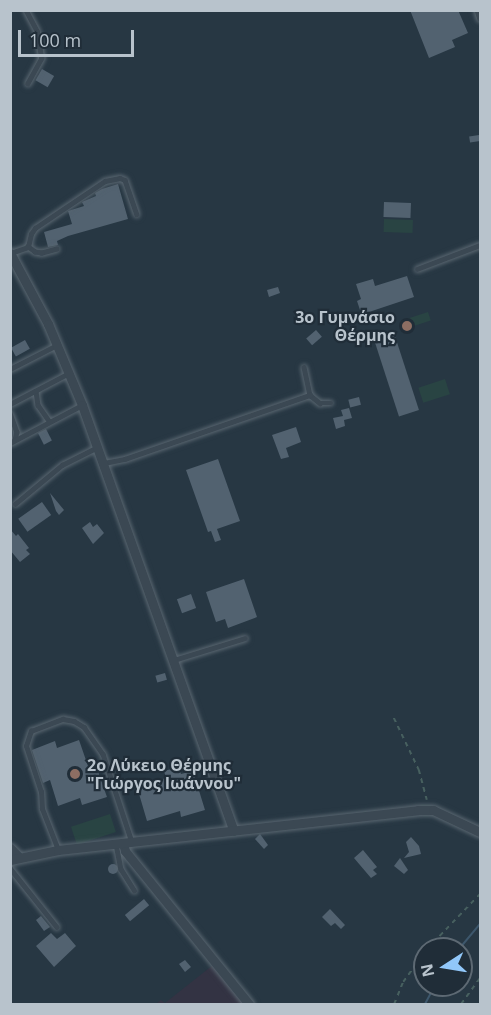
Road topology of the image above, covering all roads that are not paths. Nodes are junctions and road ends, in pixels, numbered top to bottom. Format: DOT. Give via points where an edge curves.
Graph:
graph roads {
  1 [pos="26,10"];
  2 [pos="477,10"];
  3 [pos="480,19"];
  4 [pos="28,84"];
  5 [pos="137,213"];
  6 [pos="480,245"];
  7 [pos="28,247"];
  8 [pos="57,249"];
  9 [pos="10,253"];
  10 [pos="417,269"];
  11 [pos="57,345"];
  12 [pos="304,367"];
  13 [pos="10,369"];
  14 [pos="69,373"];
  15 [pos="36,391"];
  16 [pos="310,395"];
  17 [pos="331,403"];
  18 [pos="10,404"];
  19 [pos="82,405"];
  20 [pos="10,413"];
  21 [pos="49,421"];
  22 [pos="13,441"];
  23 [pos="98,447"];
  24 [pos="104,463"];
  25 [pos="15,504"];
  26 [pos="244,638"];
  27 [pos="171,661"];
  28 [pos="234,831"];
  29 [pos="480,832"];
  30 [pos="124,843"];
  31 [pos="10,848"];
  32 [pos="58,850"];
  33 [pos="15,859"];
  34 [pos="10,868"];
  35 [pos="134,890"];
  36 [pos="57,927"];
  37 [pos="249,1005"];
  1 -- 4 [label="lane" via="37,31 42,58"];
  2 -- 3 [label="lane"];
  5 -- 7 [label="lane" via="124,180 105,181 35,228"];
  6 -- 10 [label="lane"];
  7 -- 8 [label="lane" via="39,254"];
  7 -- 9 [label="lane"];
  9 -- 11 [label="street"];
  11 -- 13 [label="lane"];
  11 -- 14 [label="street"];
  12 -- 16 [label="lane"];
  14 -- 15 [label="lane"];
  14 -- 19 [label="street"];
  15 -- 18 [label="lane"];
  15 -- 21 [label="lane" via="38,405"];
  16 -- 17 [label="lane" via="320,403"];
  16 -- 24 [label="lane"];
  19 -- 21 [label="lane"];
  19 -- 23 [label="street"];
  20 -- 22 [label="lane" via="17,432"];
  21 -- 22 [label="lane"];
  23 -- 24 [label="street"];
  23 -- 25 [label="lane" via="62,465"];
  24 -- 27 [label="street"];
  26 -- 27 [label="lane"];
  27 -- 28 [label="street"];
  28 -- 29 [label="street" via="427,810"];
  28 -- 30 [label="street"];
  30 -- 32 [label="street"];
  30 -- 32 [label="lane" via="103,754 84,727 63,719 31,731 26,746 41,792 42,809"];
  30 -- 35 [label="lane" via="122,869"];
  30 -- 37 [label="street" via="125,851"];
  31 -- 33 [label="street"];
  32 -- 33 [label="street"];
  34 -- 36 [label="lane"];
}
